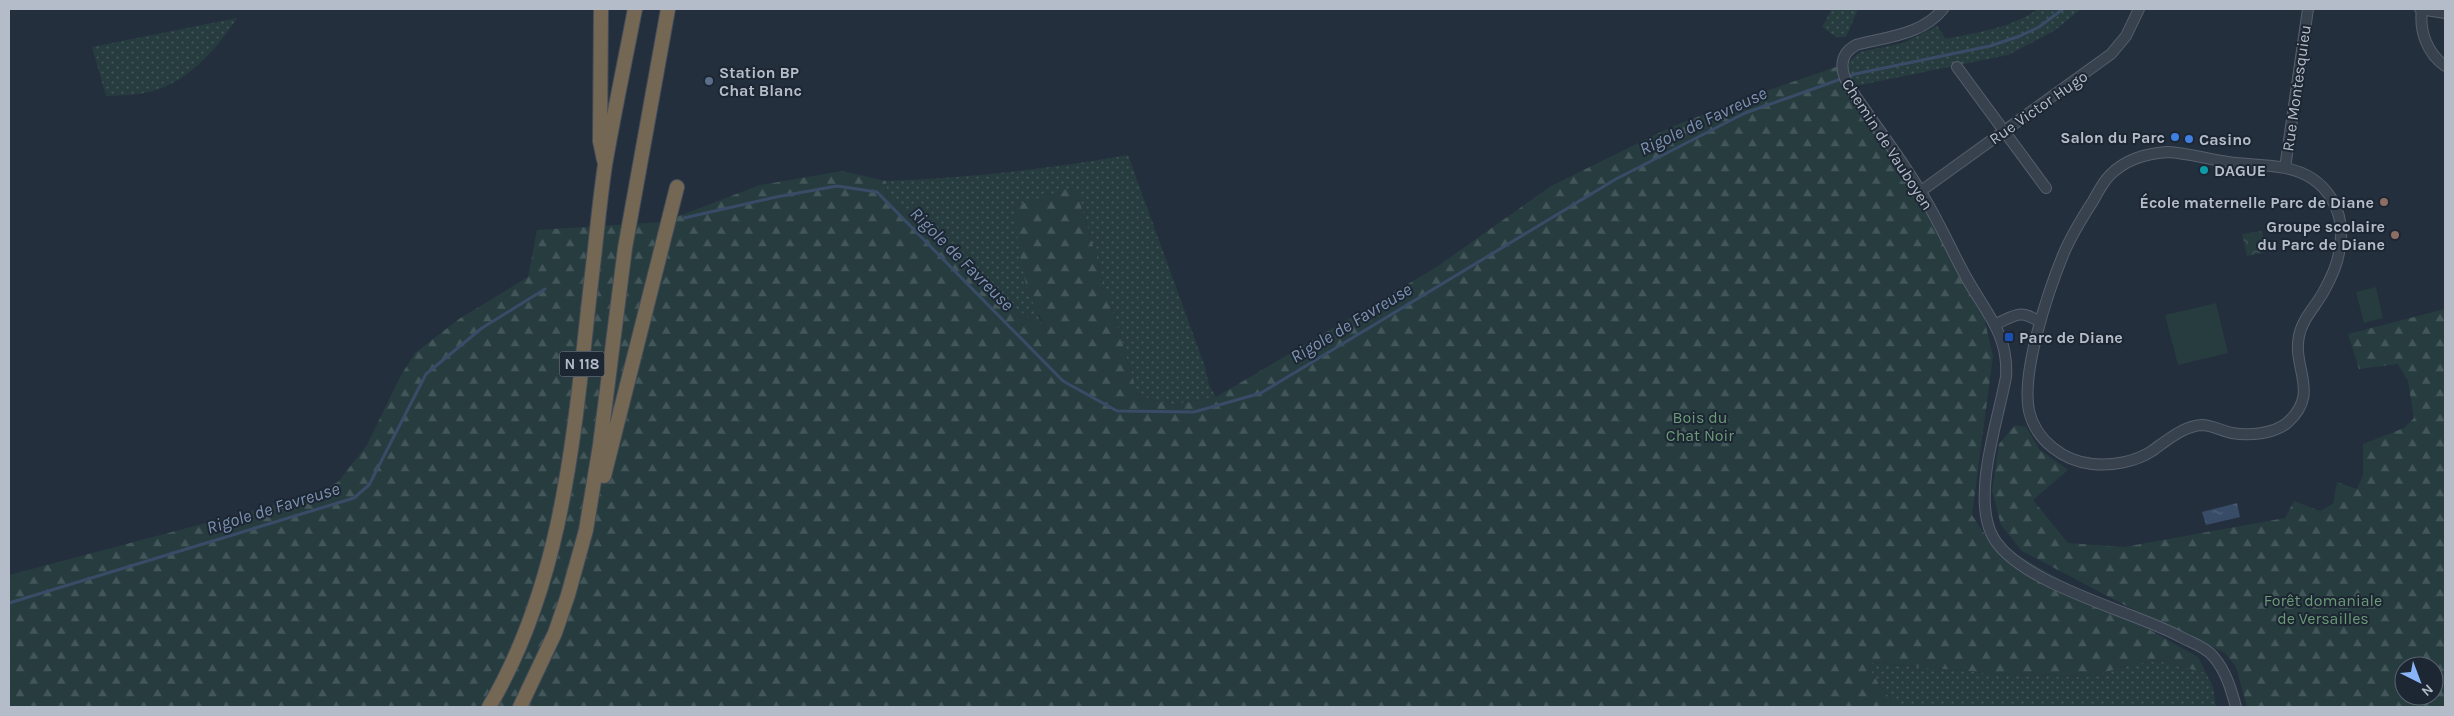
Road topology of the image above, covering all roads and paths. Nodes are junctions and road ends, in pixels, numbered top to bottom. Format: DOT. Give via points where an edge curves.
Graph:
graph roads {
  1 [pos="602,9"];
  2 [pos="635,9"];
  3 [pos="668,9"];
  4 [pos="1943,9"];
  5 [pos="2139,9"];
  6 [pos="2308,9"];
  7 [pos="2421,9"];
  8 [pos="2445,13"];
  9 [pos="2445,66"];
  10 [pos="1957,67"];
  11 [pos="2003,132"];
  12 [pos="605,166"];
  13 [pos="2285,168"];
  14 [pos="677,187"];
  15 [pos="2046,188"];
  16 [pos="1920,190"];
  17 [pos="2040,322"];
  18 [pos="1996,324"];
  19 [pos="592,501"];
  20 [pos="489,707"];
  21 [pos="520,707"];
  22 [pos="2236,707"];
  1 -- 12 [label="highway" via="600,141"];
  2 -- 12 [label="highway, N 118"];
  3 -- 19 [label="highway, N 118" via="625,248"];
  4 -- 16 [label="street, Chemin de Vauboyen" via="1914,30 1856,45 1846,52 1843,74"];
  5 -- 11 [label="street, Rue Victor Hugo" via="2126,36 2111,54"];
  6 -- 13 [label="street, Rue Montesquieu"];
  7 -- 8 [label="street"];
  7 -- 9 [label="street" via="2424,38"];
  10 -- 11 [label="street"];
  11 -- 15 [label="street"];
  11 -- 16 [label="street, Rue Victor Hugo"];
  12 -- 20 [label="highway, N 118" via="572,447 555,542 525,633"];
  13 -- 17 [label="street" via="2167,152 2145,154 2117,169 2108,177 2063,254"];
  13 -- 17 [label="street" via="2312,179 2323,188 2339,209 2341,225 2339,255 2324,291 2299,335 2297,346 2305,393 2284,426 2269,432 2235,434 2203,425 2166,439 2138,458 2110,465 2070,460 2040,434 2030,411 2028,391"];
  14 -- 19 [label="highway" via="604,480"];
  16 -- 18 [label="street, Chemin de Vauboyen" via="1980,301"];
  17 -- 18 [label="street" via="2018,313"];
  18 -- 22 [label="street, Chemin de Vauboyen" via="2007,362 1986,466 1985,492 1991,533 2014,560 2036,574 2067,590 2170,630 2204,648 2224,670"];
  19 -- 21 [label="highway, N 118" via="568,595 540,668"];
}
